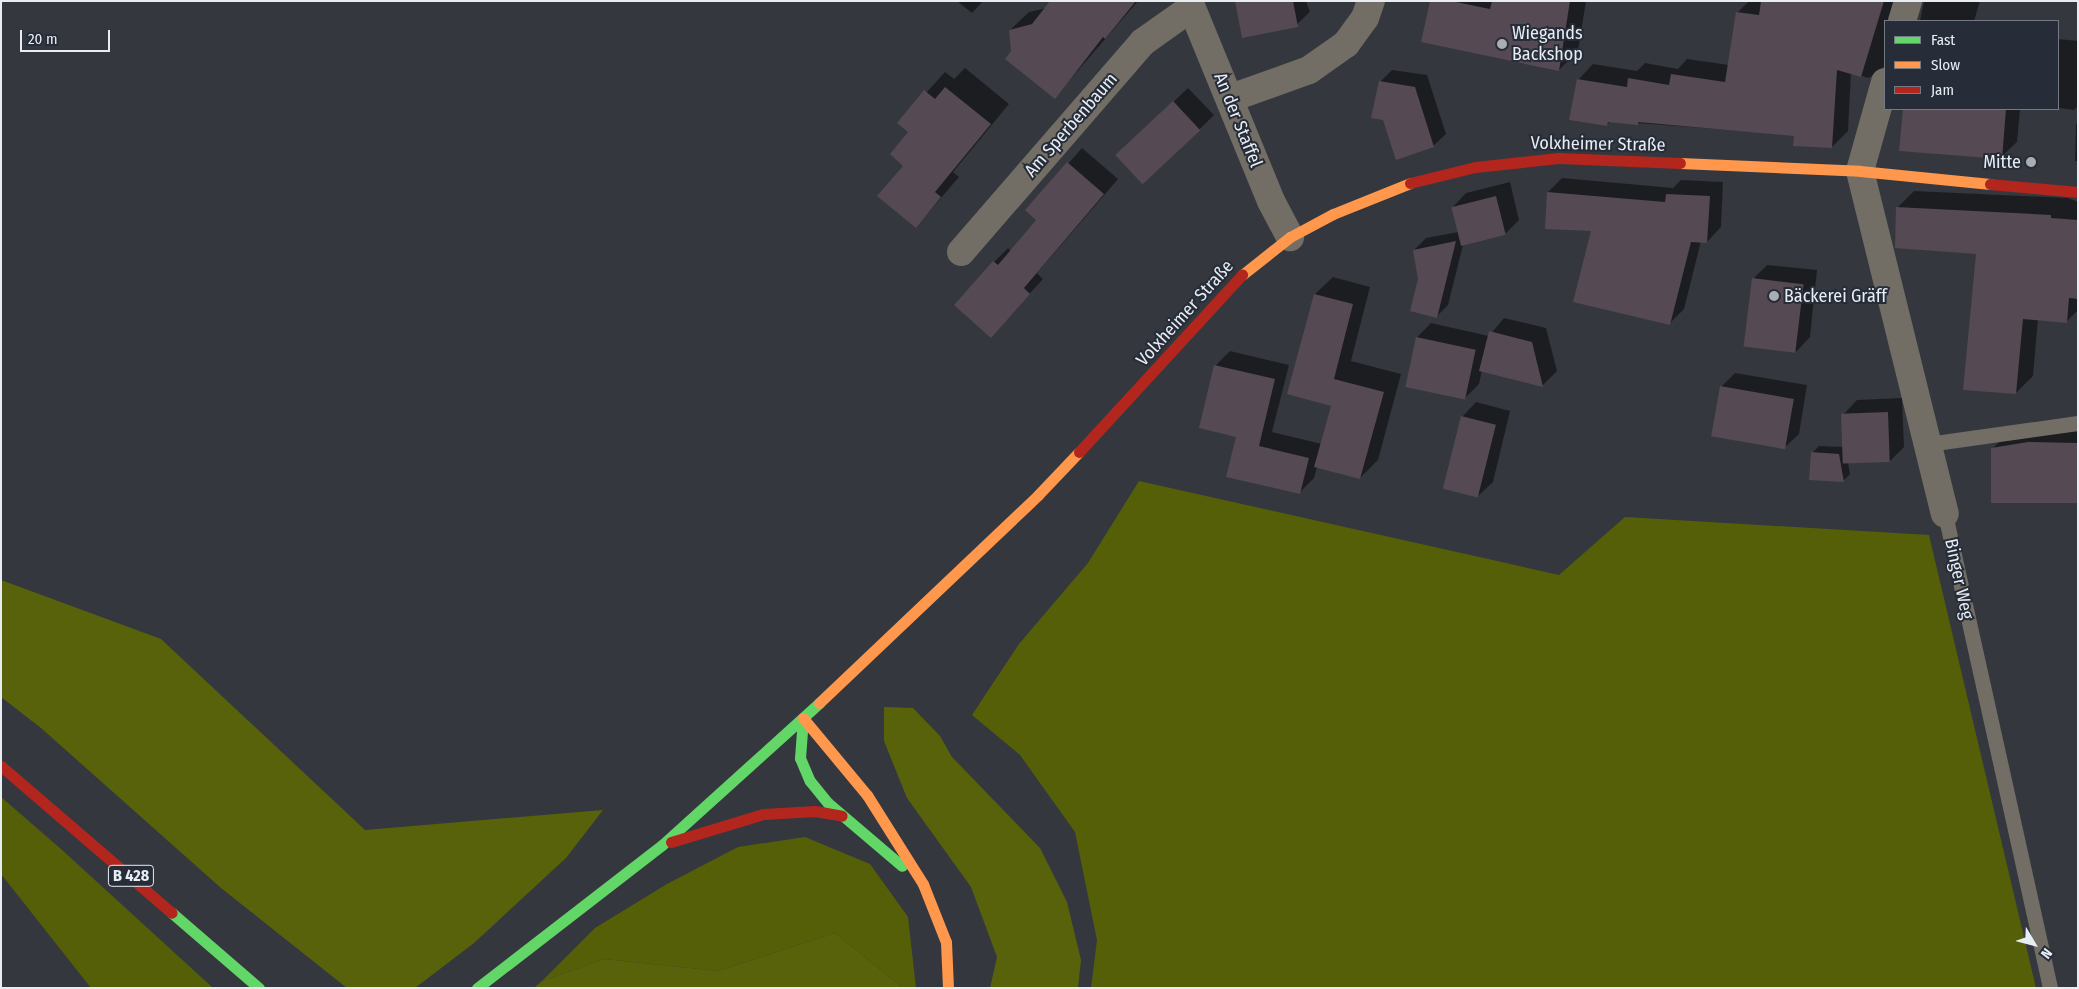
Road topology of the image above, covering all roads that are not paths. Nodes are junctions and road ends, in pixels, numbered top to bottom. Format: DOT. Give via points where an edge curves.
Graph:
graph roads {
  1 [pos="1370,1"];
  2 [pos="1908,1"];
  3 [pos="1190,5"];
  4 [pos="1902,20"];
  5 [pos="1884,86"];
  6 [pos="1231,98"];
  7 [pos="1860,171"];
  8 [pos="2078,192"];
  9 [pos="1290,237"];
  10 [pos="961,252"];
  11 [pos="2078,423"];
  12 [pos="1928,444"];
  13 [pos="1945,514"];
  14 [pos="804,718"];
  15 [pos="1,766"];
  16 [pos="842,816"];
  17 [pos="662,845"];
  18 [pos="923,884"];
  19 [pos="259,988"];
  20 [pos="477,988"];
  21 [pos="948,988"];
  22 [pos="2050,988"];
  1 -- 6 [label="street" via="1365,18 1346,44 1317,65"];
  2 -- 4 [label="street"];
  3 -- 6 [label="street, An der Staffel"];
  3 -- 10 [label="street, Am Sperbenbaum" via="1143,42"];
  5 -- 7 [label="street"];
  6 -- 9 [label="street, An der Staffel" via="1270,201"];
  7 -- 8 [label="main road, Volxheimer Straße"];
  7 -- 9 [label="main road, Volxheimer Straße" via="1602,159 1517,161 1475,167 1400,186 1333,214"];
  7 -- 12 [label="street, Binger Weg"];
  9 -- 14 [label="main road, Volxheimer Straße" via="1257,261 1222,295 1170,356 1038,495"];
  11 -- 12 [label="lane"];
  12 -- 13 [label="street, Binger Weg"];
  13 -- 22 [label="lane, Binger Weg"];
  14 -- 16 [label="main road" via="800,747 804,770 817,790"];
  14 -- 17 [label="main road, Volxheimer Straße"];
  14 -- 18 [label="main road" via="867,795"];
  15 -- 19 [label="main road, B 428"];
  16 -- 17 [label="main road" via="815,811 763,814"];
  16 -- 18 [label="main road"];
  17 -- 20 [label="main road, Volxheimer Straße"];
  18 -- 21 [label="main road" via="946,942"];
}
